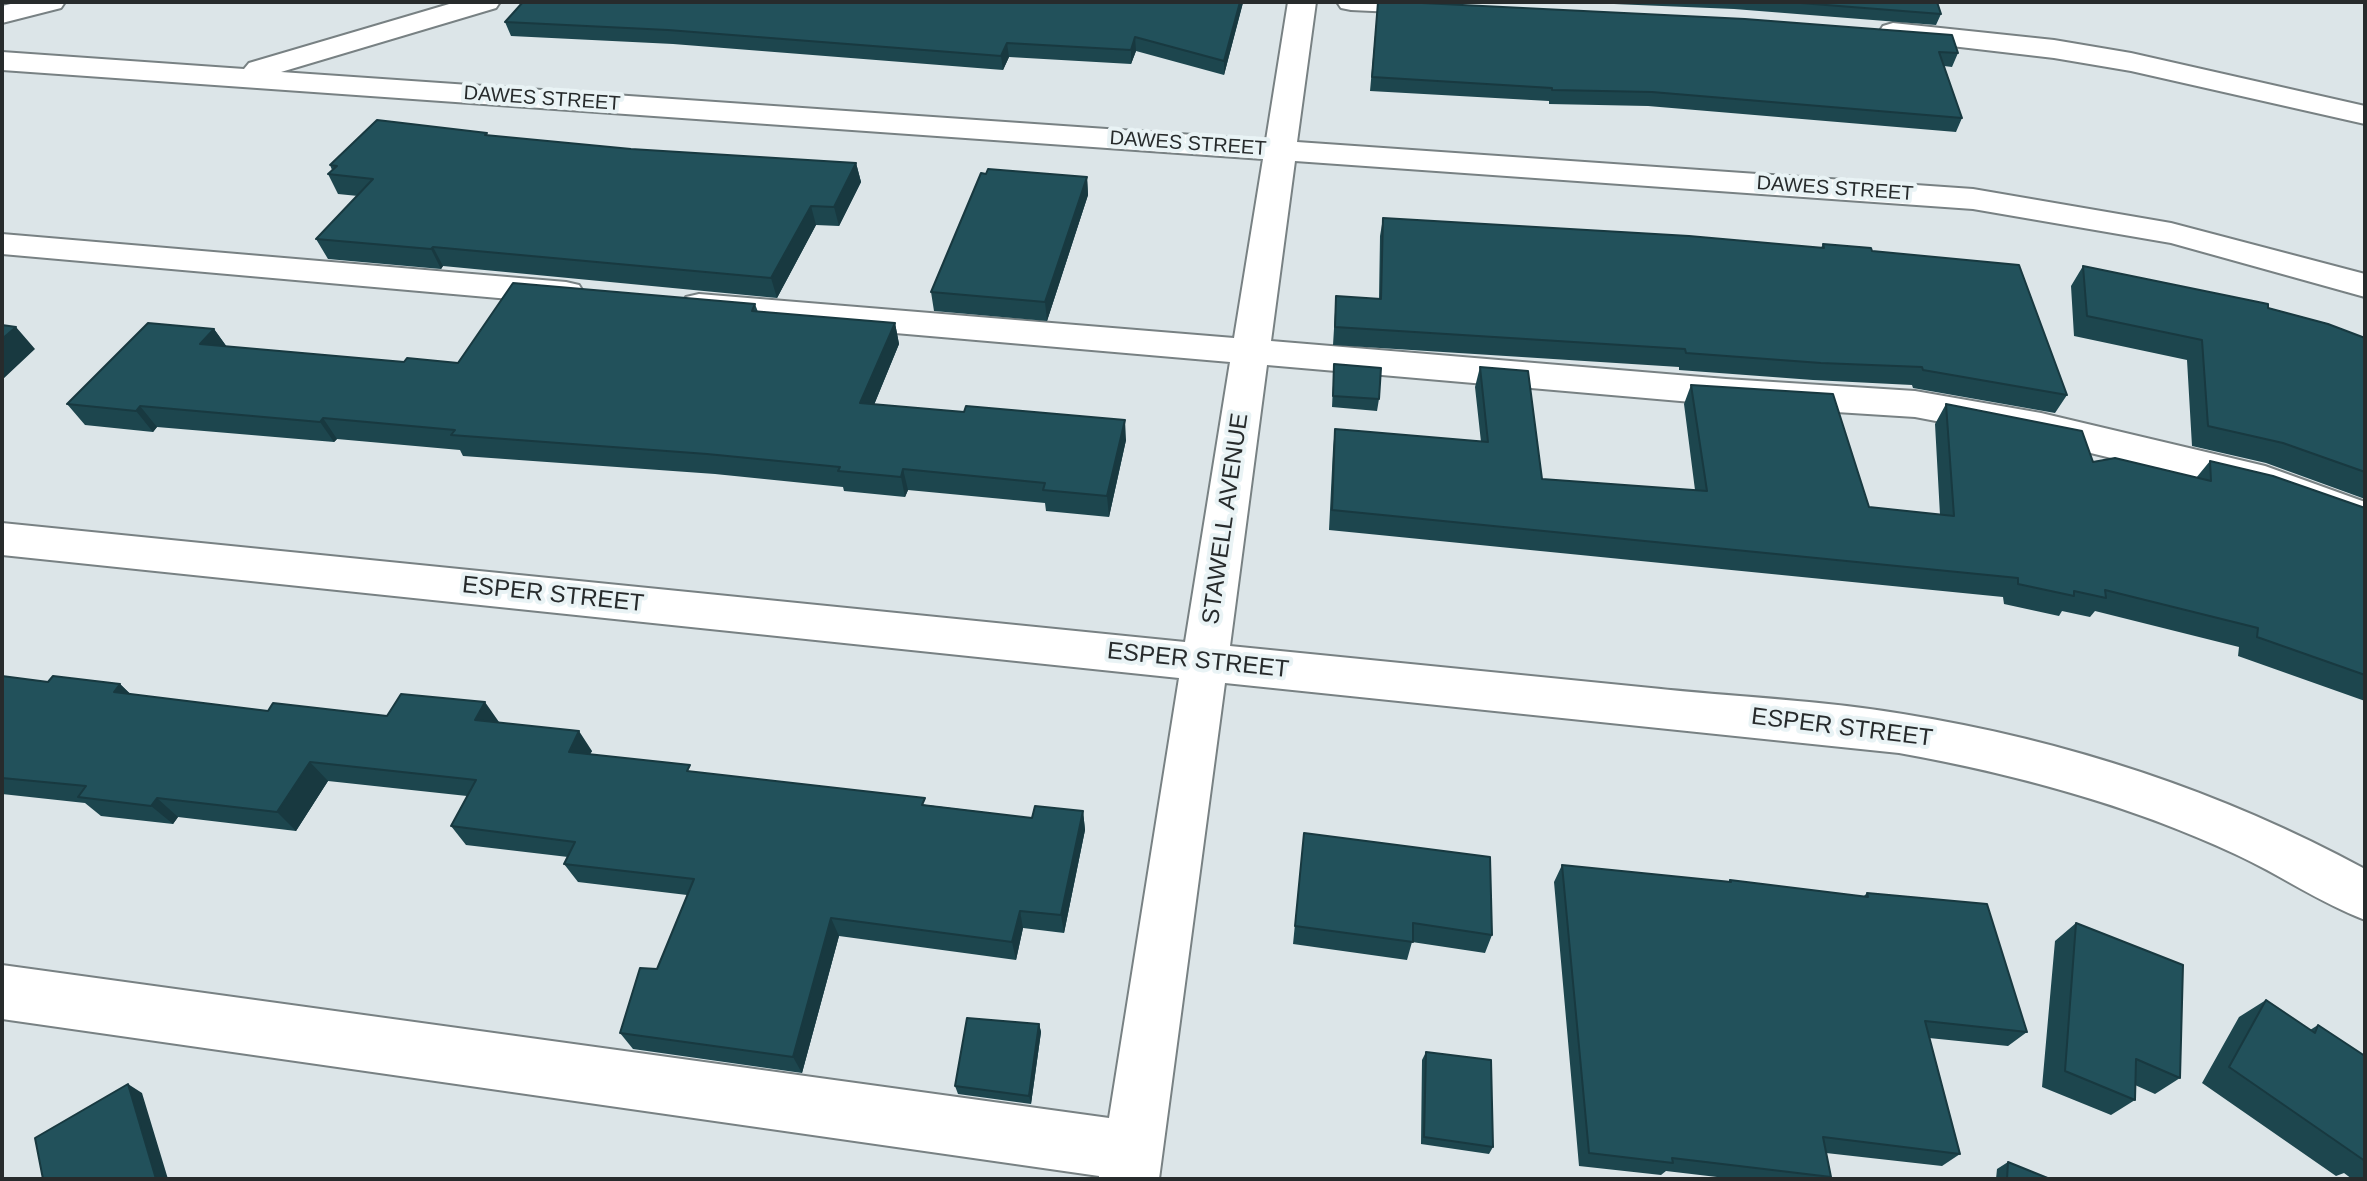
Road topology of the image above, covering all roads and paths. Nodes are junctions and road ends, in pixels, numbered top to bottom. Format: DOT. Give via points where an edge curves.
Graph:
graph roads {
  1 [pos="51,2"];
  2 [pos="486,2"];
  3 [pos="1302,2"];
  4 [pos="1351,2"];
  5 [pos="1461,8"];
  6 [pos="2,15"];
  7 [pos="1868,30"];
  8 [pos="2,61"];
  9 [pos="232,77"];
  10 [pos="2365,115"];
  11 [pos="1280,150"];
  12 [pos="2,244"];
  13 [pos="2365,286"];
  14 [pos="601,296"];
  15 [pos="664,302"];
  16 [pos="1250,352"];
  17 [pos="2365,518"];
  18 [pos="2,539"];
  19 [pos="1205,661"];
  20 [pos="2365,896"];
  21 [pos="2,992"];
  22 [pos="1131,1165"];
  1 -- 6 [label="street"];
  2 -- 9 [label="street"];
  3 -- 11 [label="street, STAWELL AVENUE"];
  4 -- 5 [label="street"];
  7 -- 10 [label="street" via="2131,62"];
  8 -- 9 [label="street, DAWES STREET"];
  9 -- 11 [label="street, DAWES STREET"];
  11 -- 13 [label="street, DAWES STREET" via="1973,199 2073,212 2242,248"];
  11 -- 16 [label="street, STAWELL AVENUE"];
  12 -- 14 [label="street"];
  15 -- 16 [label="street"];
  16 -- 17 [label="street" via="1915,404 2041,427 2265,481"];
  16 -- 19 [label="street, STAWELL AVENUE"];
  18 -- 19 [label="street, ESPER STREET"];
  19 -- 20 [label="street, ESPER STREET" via="1972,744 2048,762 2177,806 2258,840"];
  19 -- 22 [label="street, STAWELL AVENUE"];
  21 -- 22 [label="street"];
}
